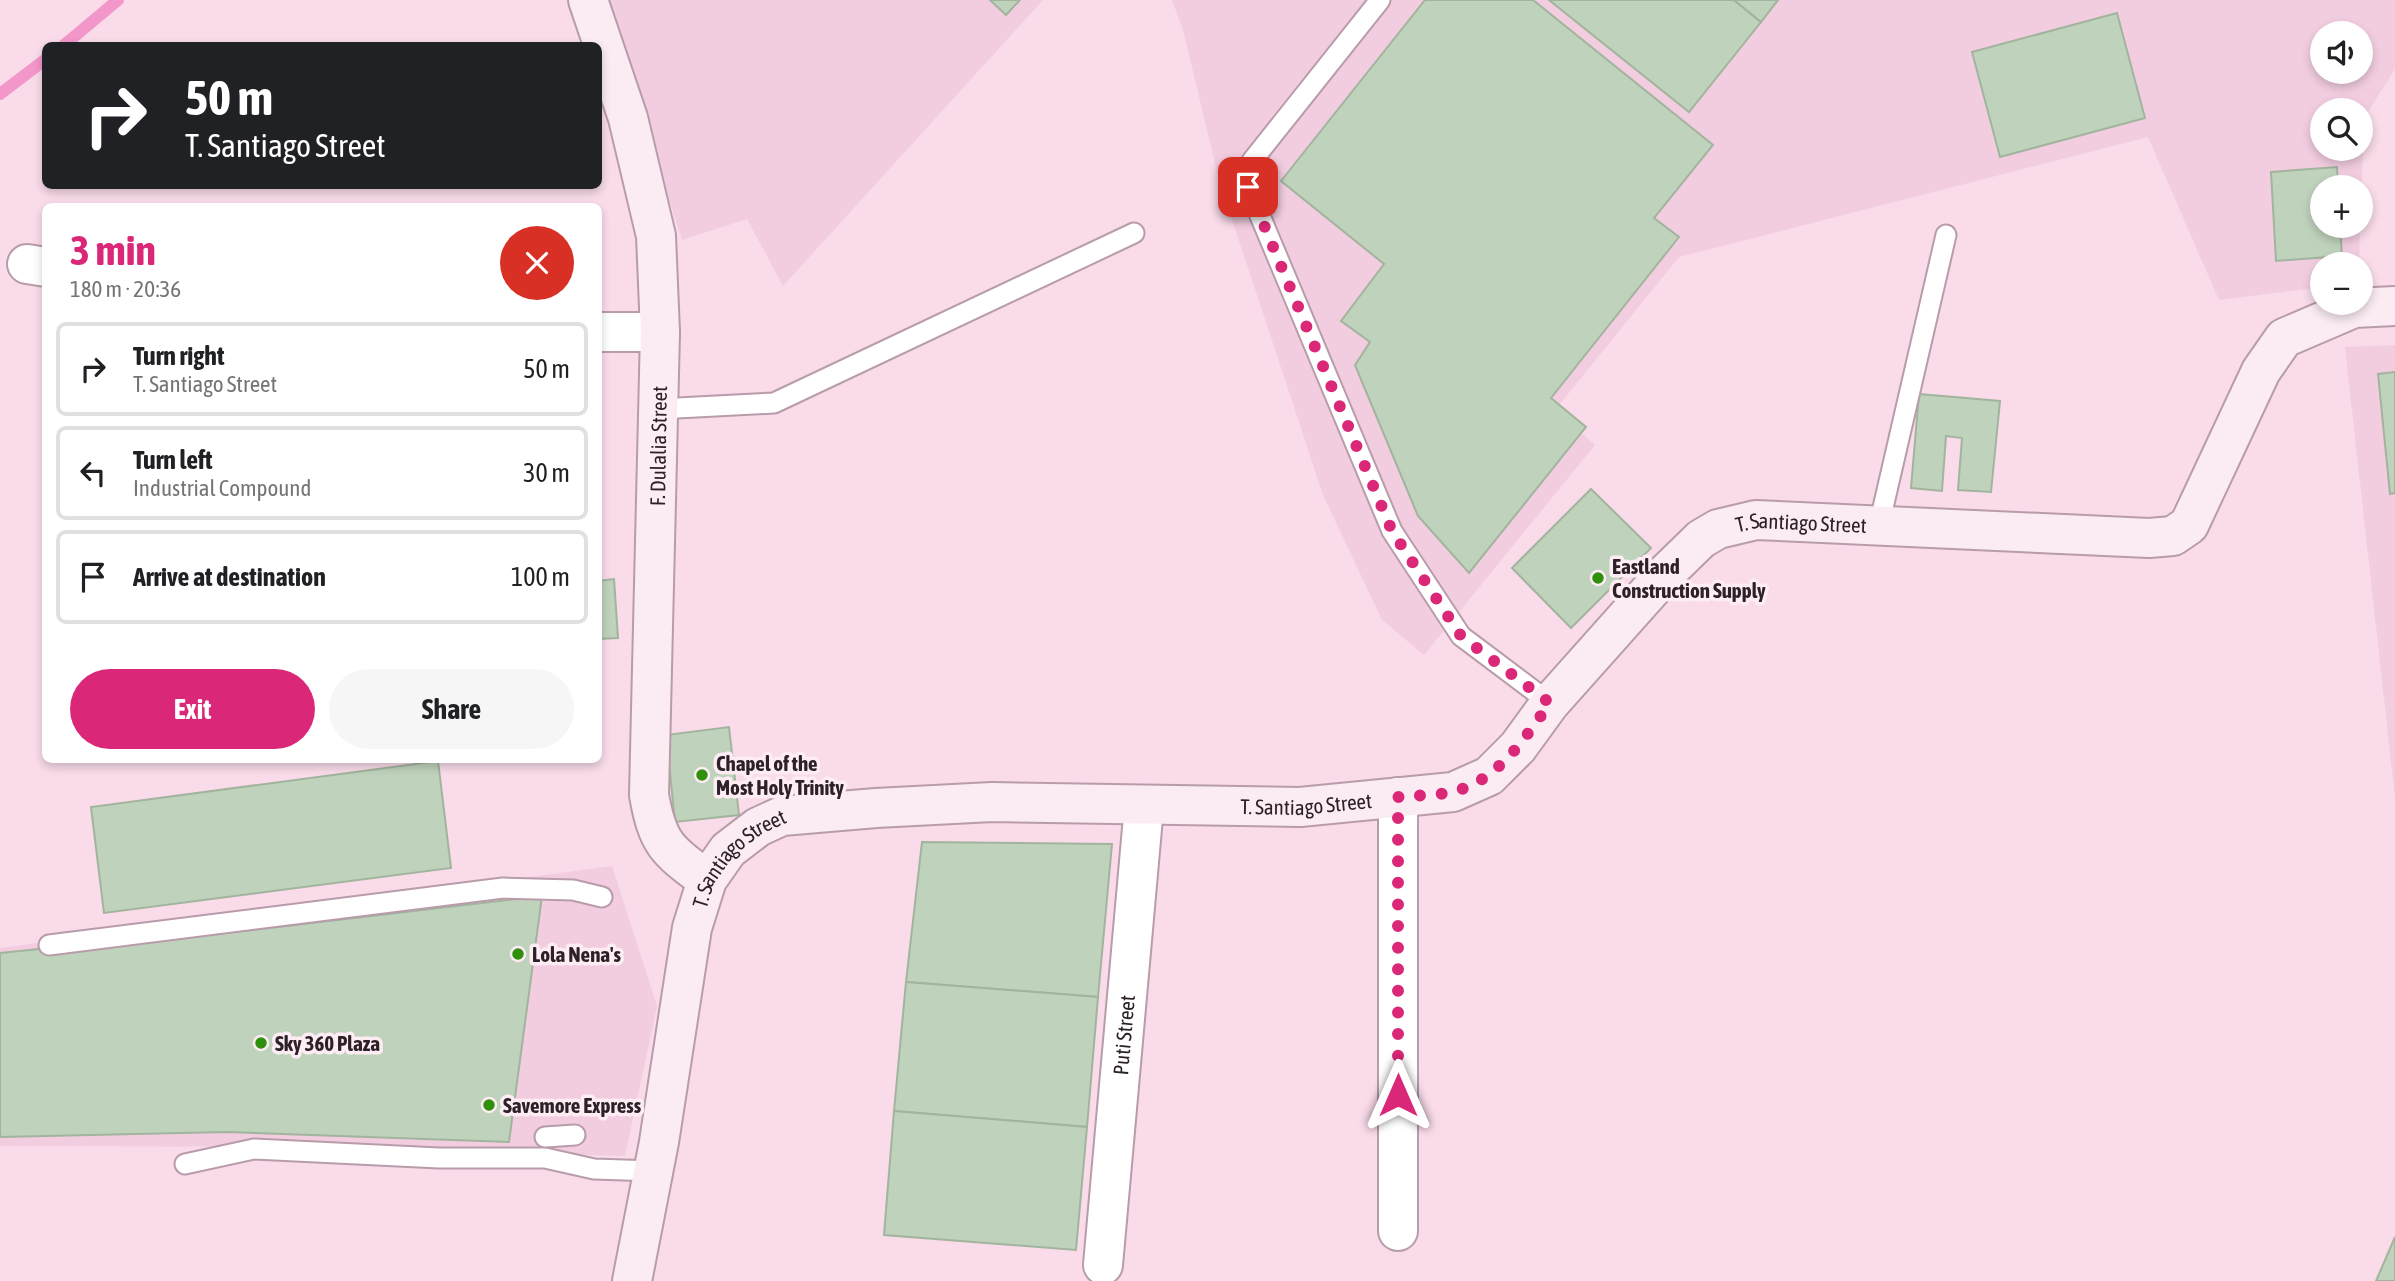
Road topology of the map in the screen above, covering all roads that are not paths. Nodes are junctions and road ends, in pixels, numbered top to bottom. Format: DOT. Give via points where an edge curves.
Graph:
graph roads {
  1 [pos="588,0"];
  2 [pos="1380,0"];
  3 [pos="1134,233"];
  4 [pos="1946,235"];
  5 [pos="2395,306"];
  6 [pos="602,332"];
  7 [pos="660,332"];
  8 [pos="658,409"];
  9 [pos="1879,525"];
  10 [pos="1550,703"];
  11 [pos="1398,797"];
  12 [pos="1144,806"];
  13 [pos="707,880"];
  14 [pos="602,897"];
  15 [pos="49,945"];
  16 [pos="575,1135"];
  17 [pos="545,1137"];
  18 [pos="185,1164"];
  19 [pos="654,1171"];
  20 [pos="1398,1231"];
  21 [pos="1103,1265"];
  22 [pos="632,1281"];
  1 -- 7 [label="main road, F. Dulalia Street" via="628,118 656,236"];
  2 -- 10 [label="lane" via="1252,161 1248,187 1392,531 1461,636"];
  3 -- 8 [label="lane" via="774,403"];
  4 -- 9 [label="lane"];
  5 -- 9 [label="main road, T. Santiago Street" via="2354,308 2284,338 2261,371 2189,524 2173,536"];
  6 -- 7 [label="street"];
  7 -- 8 [label="main road, F. Dulalia Street"];
  8 -- 13 [label="main road, F. Dulalia Street" via="649,795 655,826 671,853"];
  9 -- 10 [label="main road, T. Santiago Street" via="1756,520 1718,529 1665,574"];
  10 -- 11 [label="main road, T. Santiago Street" via="1518,747 1489,776 1453,792"];
  11 -- 12 [label="main road, T. Santiago Street" via="1300,807"];
  11 -- 20 [label="street"];
  12 -- 13 [label="main road, T. Santiago Street" via="992,802 782,816 728,850"];
  12 -- 21 [label="street, Puti Street"];
  13 -- 19 [label="main road, T. Santiago Street" via="692,928"];
  14 -- 15 [label="lane" via="573,890 503,888"];
  16 -- 17 [label="lane"];
  18 -- 19 [label="lane" via="254,1149 545,1158 594,1169"];
  19 -- 22 [label="main road, T. Santiago Street"];
}
